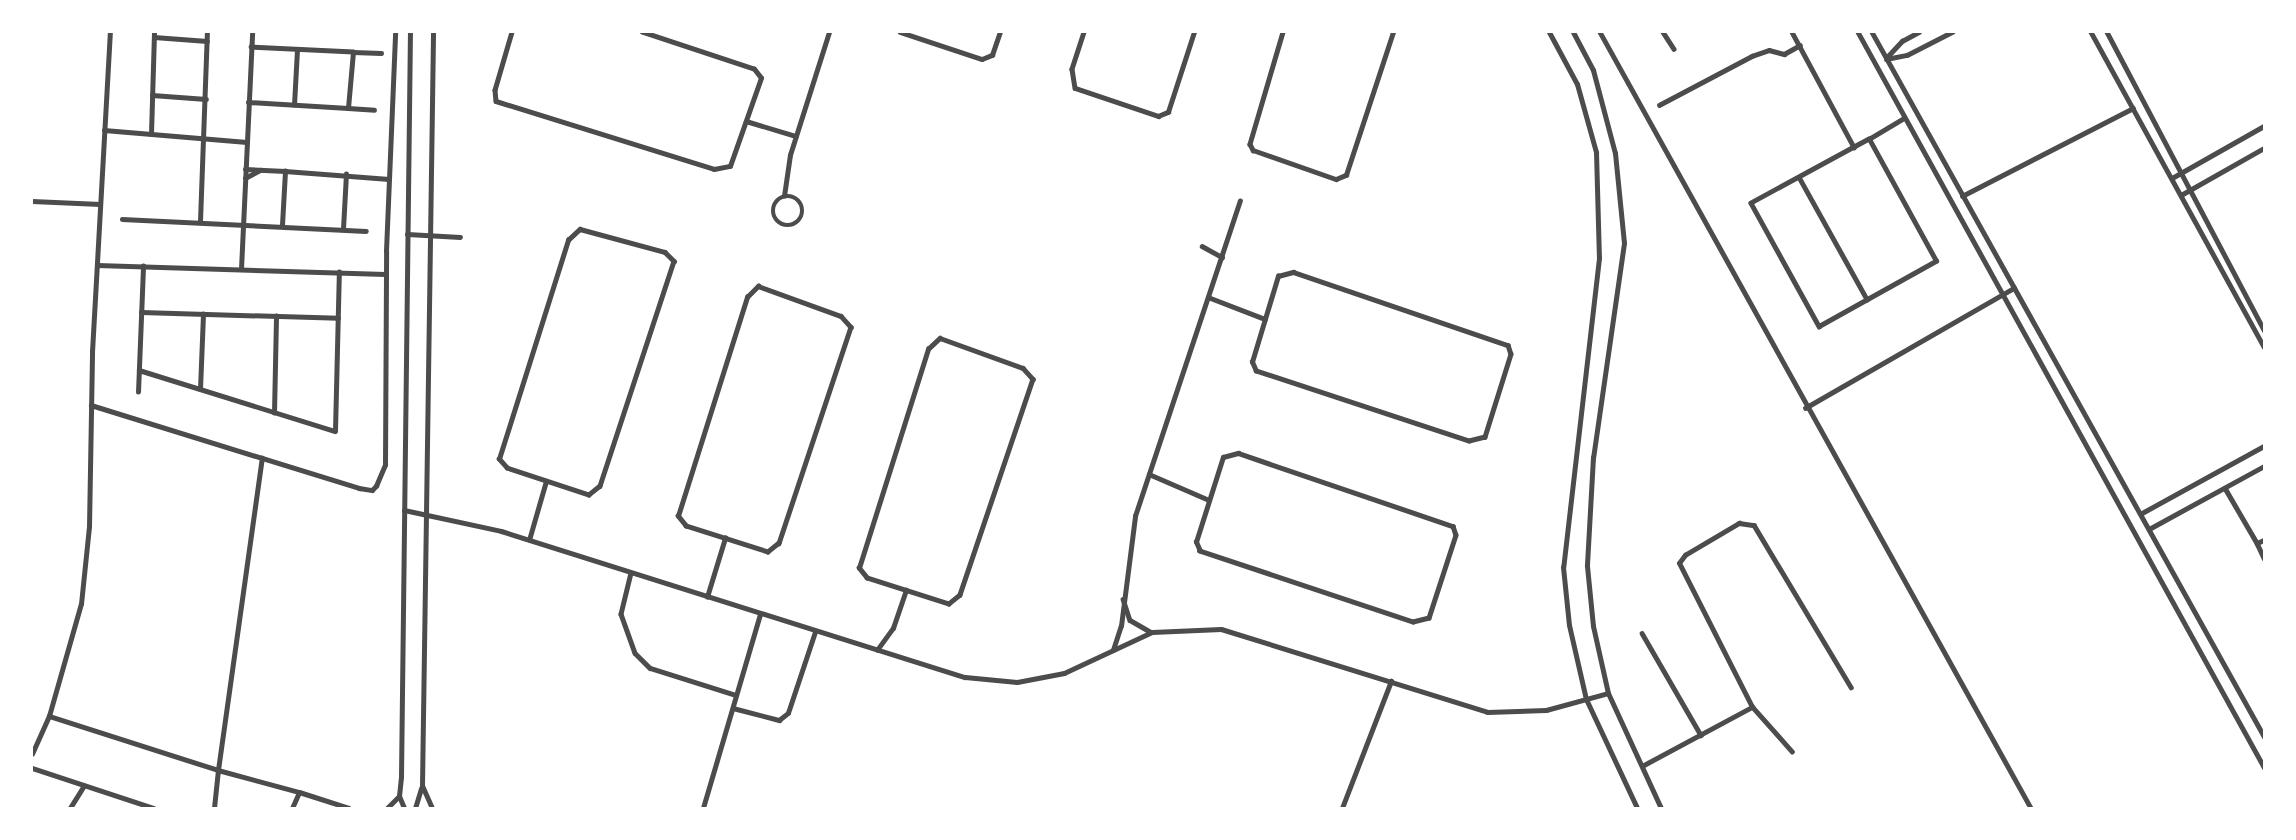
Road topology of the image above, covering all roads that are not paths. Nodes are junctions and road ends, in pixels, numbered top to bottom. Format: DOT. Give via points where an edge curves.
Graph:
graph roads {
  1 [pos="110,32"];
  2 [pos="207,32"];
  3 [pos="252,32"];
  4 [pos="395,32"];
  5 [pos="410,32"];
  6 [pos="433,32"];
  7 [pos="512,32"];
  8 [pos="642,32"];
  9 [pos="829,32"];
  10 [pos="900,32"];
  11 [pos="1000,32"];
  12 [pos="1084,32"];
  13 [pos="1194,32"];
  14 [pos="1283,32"];
  15 [pos="1393,32"];
  16 [pos="1549,32"];
  17 [pos="1573,32"];
  18 [pos="1600,32"];
  19 [pos="1663,32"];
  20 [pos="1794,32"];
  21 [pos="1858,32"];
  22 [pos="1872,32"];
  23 [pos="1919,32"];
  24 [pos="1952,32"];
  25 [pos="2091,32"];
  26 [pos="2108,32"];
  27 [pos="154,34"];
  28 [pos="207,41"];
  29 [pos="1800,46"];
  30 [pos="251,47"];
  31 [pos="1674,49"];
  32 [pos="297,50"];
  33 [pos="353,52"];
  34 [pos="380,53"];
  35 [pos="1886,59"];
  36 [pos="152,95"];
  37 [pos="206,99"];
  38 [pos="248,102"];
  39 [pos="294,105"];
  40 [pos="1659,105"];
  41 [pos="348,108"];
  42 [pos="2133,108"];
  43 [pos="374,110"];
  44 [pos="1904,118"];
  45 [pos="746,121"];
  46 [pos="2264,126"];
  47 [pos="104,130"];
  48 [pos="151,134"];
  49 [pos="796,136"];
  50 [pos="205,138"];
  51 [pos="1869,139"];
  52 [pos="246,142"];
  53 [pos="1854,147"];
  54 [pos="2264,148"];
  55 [pos="245,169"];
  56 [pos="260,170"];
  57 [pos="285,171"];
  58 [pos="2184,172"];
  59 [pos="346,174"];
  60 [pos="1800,177"];
  61 [pos="245,178"];
  62 [pos="2172,178"];
  63 [pos="389,179"];
  64 [pos="2193,188"];
  65 [pos="2181,195"];
  66 [pos="784,196"];
  67 [pos="1962,196"];
  68 [pos="32,201"];
  69 [pos="1240,201"];
  70 [pos="100,204"];
  71 [pos="122,219"];
  72 [pos="200,221"];
  73 [pos="243,222"];
  74 [pos="282,225"];
  75 [pos="343,229"];
  76 [pos="366,231"];
  77 [pos="407,234"];
  78 [pos="429,235"];
  79 [pos="460,237"];
  80 [pos="1202,246"];
  81 [pos="1222,257"];
  82 [pos="97,265"];
  83 [pos="143,266"];
  84 [pos="241,269"];
  85 [pos="339,272"];
  86 [pos="385,274"];
  87 [pos="2014,288"];
  88 [pos="2001,294"];
  89 [pos="1208,297"];
  90 [pos="1867,299"];
  91 [pos="141,312"];
  92 [pos="203,314"];
  93 [pos="276,316"];
  94 [pos="338,318"];
  95 [pos="1265,319"];
  96 [pos="2264,330"];
  97 [pos="2264,346"];
  98 [pos="139,370"];
  99 [pos="200,390"];
  100 [pos="138,392"];
  101 [pos="91,405"];
  102 [pos="1805,408"];
  103 [pos="274,413"];
  104 [pos="2264,446"];
  105 [pos="262,458"];
  106 [pos="2264,466"];
  107 [pos="1149,474"];
  108 [pos="546,481"];
  109 [pos="2225,488"];
  110 [pos="1209,500"];
  111 [pos="404,510"];
  112 [pos="425,511"];
  113 [pos="2142,513"];
  114 [pos="2149,529"];
  115 [pos="725,538"];
  116 [pos="528,540"];
  117 [pos="2264,540"];
  118 [pos="2257,543"];
  119 [pos="2264,558"];
  120 [pos="631,573"];
  121 [pos="906,590"];
  122 [pos="1122,595"];
  123 [pos="707,597"];
  124 [pos="760,614"];
  125 [pos="815,632"];
  126 [pos="1152,632"];
  127 [pos="1642,633"];
  128 [pos="877,650"];
  129 [pos="1113,650"];
  130 [pos="1392,681"];
  131 [pos="1851,687"];
  132 [pos="1608,693"];
  133 [pos="736,695"];
  134 [pos="1586,699"];
  135 [pos="1752,707"];
  136 [pos="733,708"];
  137 [pos="48,716"];
  138 [pos="1701,735"];
  139 [pos="2264,736"];
  140 [pos="1792,752"];
  141 [pos="32,754"];
  142 [pos="1642,766"];
  143 [pos="2264,767"];
  144 [pos="32,768"];
  145 [pos="218,771"];
  146 [pos="84,786"];
  147 [pos="422,786"];
  148 [pos="299,792"];
  149 [pos="399,796"];
  150 [pos="70,808"];
  151 [pos="150,808"];
  152 [pos="214,808"];
  153 [pos="292,808"];
  154 [pos="349,808"];
  155 [pos="387,808"];
  156 [pos="404,808"];
  157 [pos="415,808"];
  158 [pos="432,808"];
  159 [pos="704,808"];
  160 [pos="1342,808"];
  161 [pos="1637,808"];
  162 [pos="1661,808"];
  163 [pos="2031,808"];
  1 -- 47 [label="street"];
  2 -- 28 [label="street"];
  3 -- 30 [label="street"];
  4 -- 63 [label="street"];
  5 -- 77 [label="street"];
  6 -- 78 [label="street"];
  7 -- 45 [label="street" via="495,90 496,102 714,169 730,166"];
  8 -- 45 [label="street" via="754,69 761,78"];
  9 -- 49 [label="street"];
  10 -- 11 [label="street" via="982,60 992,55"];
  12 -- 13 [label="street" via="1072,69 1074,88 1158,116 1167,112"];
  14 -- 15 [label="street" via="1250,144 1253,150 1336,179 1346,174"];
  16 -- 134 [label="street" via="1577,84 1596,152 1599,258 1563,567 1569,625"];
  17 -- 132 [label="street" via="1593,69 1615,153 1624,243 1593,457 1587,566 1593,626"];
  18 -- 102 [label="street"];
  19 -- 31 [label="street"];
  20 -- 29 [label="street"];
  21 -- 44 [label="street"];
  22 -- 35 [label="street"];
  23 -- 35 [label="street" via="1902,41"];
  24 -- 35 [label="street" via="1907,55"];
  25 -- 42 [label="street"];
  26 -- 58 [label="street"];
  27 -- 28 [label="street"];
  27 -- 36 [label="street"];
  28 -- 37 [label="street"];
  29 -- 40 [label="street" via="1784,54 1769,50 1752,56"];
  29 -- 53 [label="street"];
  30 -- 32 [label="street"];
  30 -- 38 [label="street"];
  32 -- 33 [label="street"];
  32 -- 39 [label="street"];
  33 -- 34 [label="street"];
  33 -- 41 [label="street"];
  35 -- 67 [label="street"];
  36 -- 37 [label="street"];
  36 -- 48 [label="street"];
  37 -- 50 [label="street"];
  38 -- 39 [label="street"];
  38 -- 52 [label="street"];
  39 -- 41 [label="street"];
  41 -- 43 [label="street"];
  42 -- 62 [label="street"];
  42 -- 67 [label="street"];
  44 -- 51 [label="street"];
  44 -- 88 [label="street"];
  45 -- 49 [label="street"];
  46 -- 58 [label="street"];
  47 -- 48 [label="street"];
  47 -- 70 [label="street"];
  48 -- 50 [label="street"];
  49 -- 66 [label="street"];
  50 -- 52 [label="street"];
  50 -- 72 [label="street"];
  51 -- 53 [label="street"];
  51 -- 90 [label="street" via="1936,261"];
  52 -- 55 [label="street"];
  53 -- 60 [label="street"];
  54 -- 64 [label="street"];
  55 -- 56 [label="street"];
  55 -- 61 [label="street"];
  56 -- 57 [label="street"];
  56 -- 61 [label="street"];
  57 -- 59 [label="street"];
  57 -- 74 [label="street"];
  58 -- 62 [label="street"];
  58 -- 64 [label="street"];
  59 -- 63 [label="street"];
  59 -- 75 [label="street"];
  60 -- 90 [label="street"];
  60 -- 90 [label="street" via="1751,203 1819,326"];
  61 -- 73 [label="street"];
  62 -- 65 [label="street"];
  63 -- 86 [label="street"];
  64 -- 65 [label="street"];
  64 -- 96 [label="street"];
  65 -- 97 [label="street"];
  66 -- 66 [label="street" via="775,202 774,217 781,225 792,226 800,220 803,206 798,198"];
  67 -- 87 [label="street"];
  68 -- 70 [label="street"];
  69 -- 81 [label="street"];
  70 -- 82 [label="street"];
  71 -- 72 [label="street"];
  72 -- 73 [label="street"];
  73 -- 74 [label="street"];
  73 -- 84 [label="street"];
  74 -- 75 [label="street"];
  75 -- 76 [label="street"];
  77 -- 78 [label="street"];
  77 -- 111 [label="street"];
  78 -- 79 [label="street"];
  78 -- 112 [label="street"];
  80 -- 81 [label="street"];
  81 -- 89 [label="street"];
  82 -- 83 [label="street"];
  82 -- 101 [label="street"];
  83 -- 84 [label="street"];
  83 -- 91 [label="street"];
  84 -- 85 [label="street"];
  85 -- 86 [label="street"];
  85 -- 94 [label="street"];
  86 -- 105 [label="street" via="385,465 376,486 372,490 359,488"];
  87 -- 88 [label="street"];
  87 -- 113 [label="street"];
  88 -- 102 [label="street"];
  88 -- 143 [label="street"];
  89 -- 95 [label="street"];
  89 -- 107 [label="street"];
  91 -- 92 [label="street"];
  91 -- 98 [label="street"];
  92 -- 93 [label="street"];
  92 -- 99 [label="street"];
  93 -- 94 [label="street"];
  93 -- 103 [label="street"];
  94 -- 103 [label="street" via="335,431"];
  95 -- 95 [label="street" via="1252,362 1262,374 1469,441 1485,437 1511,355 1508,345 1293,272 1278,276"];
  98 -- 99 [label="street"];
  98 -- 100 [label="street"];
  99 -- 103 [label="street"];
  101 -- 105 [label="street"];
  101 -- 137 [label="street" via="89,527 81,604"];
  102 -- 163 [label="street"];
  104 -- 113 [label="street"];
  105 -- 145 [label="street"];
  106 -- 109 [label="street"];
  107 -- 110 [label="street"];
  107 -- 122 [label="street" via="1135,516"];
  108 -- 108 [label="street" via="507,468 499,459 572,233 580,229 665,252 674,261 673,270 600,486 589,495"];
  108 -- 116 [label="street"];
  109 -- 114 [label="street"];
  109 -- 118 [label="street"];
  110 -- 110 [label="street" via="1196,542 1207,555 1413,622 1429,618 1456,535 1453,526 1238,453 1223,457"];
  111 -- 112 [label="street"];
  111 -- 149 [label="street"];
  112 -- 116 [label="street"];
  112 -- 147 [label="street"];
  113 -- 114 [label="street"];
  114 -- 139 [label="street"];
  115 -- 115 [label="street" via="686,526 678,516 747,297 758,286 841,316 851,327 779,543 768,552"];
  115 -- 123 [label="street"];
  116 -- 120 [label="street"];
  117 -- 118 [label="street"];
  118 -- 119 [label="street"];
  120 -- 123 [label="street"];
  120 -- 133 [label="street" via="621,614 635,653 650,668"];
  121 -- 121 [label="street" via="867,578 859,568 928,349 940,338 1023,368 1032,379 960,595 949,604"];
  121 -- 128 [label="street" via="893,628"];
  122 -- 126 [label="street" via="1130,620"];
  122 -- 129 [label="street" via="1121,626"];
  123 -- 124 [label="street"];
  124 -- 125 [label="street"];
  124 -- 133 [label="street"];
  125 -- 128 [label="street"];
  125 -- 136 [label="street" via="788,713 779,720"];
  126 -- 129 [label="street"];
  126 -- 130 [label="street" via="1221,629"];
  127 -- 138 [label="street"];
  128 -- 129 [label="street" via="965,677 1017,682 1064,673"];
  130 -- 134 [label="street" via="1487,712 1522,714"];
  130 -- 160 [label="street"];
  131 -- 135 [label="street" via="1760,530 1739,523 1678,563"];
  132 -- 134 [label="street"];
  132 -- 142 [label="street"];
  133 -- 136 [label="street"];
  134 -- 161 [label="street"];
  135 -- 138 [label="street"];
  135 -- 140 [label="street"];
  136 -- 159 [label="street"];
  137 -- 141 [label="street"];
  137 -- 145 [label="street"];
  138 -- 142 [label="street"];
  142 -- 162 [label="street"];
  144 -- 146 [label="street"];
  145 -- 148 [label="street"];
  145 -- 152 [label="street"];
  146 -- 150 [label="street"];
  146 -- 151 [label="street"];
  147 -- 157 [label="street"];
  147 -- 158 [label="street"];
  148 -- 153 [label="street"];
  148 -- 154 [label="street"];
  149 -- 155 [label="street"];
  149 -- 156 [label="street"];
}
